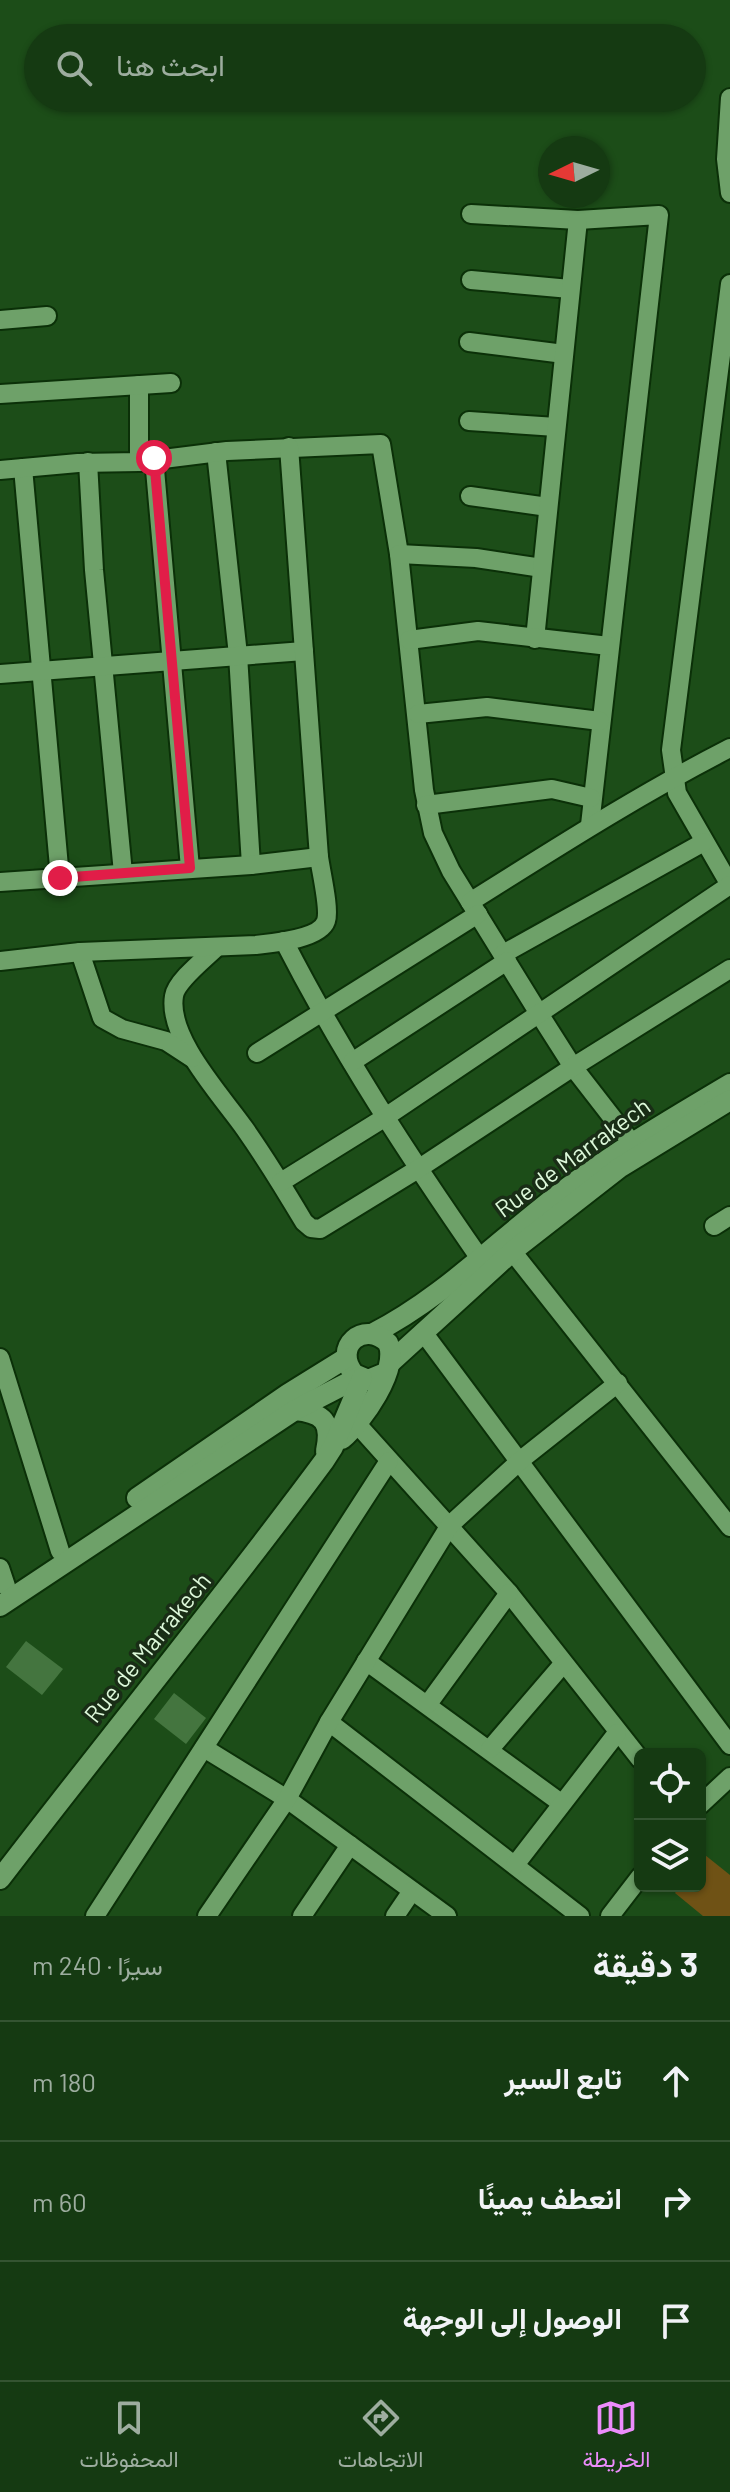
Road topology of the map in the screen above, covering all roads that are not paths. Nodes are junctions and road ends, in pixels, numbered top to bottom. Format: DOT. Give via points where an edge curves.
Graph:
graph roads {
  1 [pos="730,98"];
  2 [pos="730,193"];
  3 [pos="471,214"];
  4 [pos="578,220"];
  5 [pos="471,280"];
  6 [pos="730,284"];
  7 [pos="570,289"];
  8 [pos="47,316"];
  9 [pos="0,320"];
  10 [pos="469,342"];
  11 [pos="564,354"];
  12 [pos="725,367"];
  13 [pos="171,383"];
  14 [pos="139,385"];
  15 [pos="0,394"];
  16 [pos="469,421"];
  17 [pos="556,427"];
  18 [pos="289,447"];
  19 [pos="216,452"];
  20 [pos="146,460"];
  21 [pos="88,462"];
  22 [pos="23,468"];
  23 [pos="0,470"];
  24 [pos="470,496"];
  25 [pos="548,507"];
  26 [pos="399,554"];
  27 [pos="542,568"];
  28 [pos="535,639"];
  29 [pos="409,640"];
  30 [pos="609,646"];
  31 [pos="304,651"];
  32 [pos="238,655"];
  33 [pos="171,660"];
  34 [pos="103,666"];
  35 [pos="40,671"];
  36 [pos="0,674"];
  37 [pos="418,714"];
  38 [pos="600,721"];
  39 [pos="730,748"];
  40 [pos="673,777"];
  41 [pos="591,798"];
  42 [pos="426,805"];
  43 [pos="590,825"];
  44 [pos="704,842"];
  45 [pos="319,857"];
  46 [pos="251,865"];
  47 [pos="190,868"];
  48 [pos="123,873"];
  49 [pos="60,878"];
  50 [pos="0,882"];
  51 [pos="730,885"];
  52 [pos="474,908"];
  53 [pos="284,941"];
  54 [pos="217,947"];
  55 [pos="80,952"];
  56 [pos="505,957"];
  57 [pos="0,961"];
  58 [pos="730,969"];
  59 [pos="320,1012"];
  60 [pos="538,1012"];
  61 [pos="257,1053"];
  62 [pos="196,1061"];
  63 [pos="352,1062"];
  64 [pos="573,1067"];
  65 [pos="730,1084"];
  66 [pos="730,1100"];
  67 [pos="384,1118"];
  68 [pos="632,1143"];
  69 [pos="418,1169"];
  70 [pos="281,1182"];
  71 [pos="512,1251"];
  72 [pos="481,1260"];
  73 [pos="423,1332"];
  74 [pos="372,1334"];
  75 [pos="0,1358"];
  76 [pos="346,1358"];
  77 [pos="388,1367"];
  78 [pos="360,1378"];
  79 [pos="618,1383"];
  80 [pos="295,1410"];
  81 [pos="357,1424"];
  82 [pos="328,1454"];
  83 [pos="389,1461"];
  84 [pos="518,1462"];
  85 [pos="450,1525"];
  86 [pos="730,1527"];
  87 [pos="60,1551"];
  88 [pos="2,1581"];
  89 [pos="509,1593"];
  90 [pos="0,1606"];
  91 [pos="366,1661"];
  92 [pos="563,1664"];
  93 [pos="428,1704"];
  94 [pos="329,1722"];
  95 [pos="617,1733"];
  96 [pos="730,1745"];
  97 [pos="204,1748"];
  98 [pos="490,1749"];
  99 [pos="634,1752"];
  100 [pos="730,1777"];
  101 [pos="287,1799"];
  102 [pos="706,1799"];
  103 [pos="561,1803"];
  104 [pos="350,1845"];
  105 [pos="515,1865"];
  106 [pos="0,1879"];
  107 [pos="634,1885"];
  108 [pos="412,1891"];
  109 [pos="95,1916"];
  110 [pos="207,1916"];
  111 [pos="302,1916"];
  112 [pos="395,1916"];
  113 [pos="447,1916"];
  114 [pos="580,1916"];
  115 [pos="610,1916"];
  1 -- 2 [label="street"];
  3 -- 4 [label="street"];
  4 -- 7 [label="street"];
  4 -- 30 [label="street" via="659,215"];
  5 -- 7 [label="street"];
  6 -- 12 [label="street"];
  7 -- 11 [label="street"];
  8 -- 9 [label="street"];
  10 -- 11 [label="street"];
  11 -- 17 [label="street"];
  12 -- 40 [label="street" via="671,750"];
  13 -- 14 [label="street"];
  14 -- 15 [label="street"];
  14 -- 20 [label="street"];
  16 -- 17 [label="street"];
  17 -- 25 [label="street"];
  18 -- 19 [label="street"];
  18 -- 26 [label="street" via="381,444"];
  18 -- 31 [label="street"];
  19 -- 20 [label="street"];
  19 -- 32 [label="street"];
  20 -- 21 [label="street"];
  20 -- 33 [label="street"];
  21 -- 22 [label="street"];
  21 -- 34 [label="street"];
  22 -- 23 [label="street"];
  22 -- 35 [label="street"];
  24 -- 25 [label="street"];
  25 -- 27 [label="street"];
  26 -- 27 [label="street"];
  26 -- 29 [label="street"];
  27 -- 28 [label="street"];
  28 -- 29 [label="street" via="478,631"];
  28 -- 30 [label="street"];
  29 -- 37 [label="street"];
  30 -- 38 [label="street"];
  31 -- 32 [label="street"];
  31 -- 45 [label="street"];
  32 -- 33 [label="street"];
  32 -- 46 [label="street"];
  33 -- 34 [label="street"];
  33 -- 47 [label="street"];
  34 -- 35 [label="street"];
  34 -- 48 [label="street"];
  35 -- 36 [label="street"];
  35 -- 49 [label="street"];
  37 -- 38 [label="street" via="487,707"];
  37 -- 42 [label="street"];
  38 -- 41 [label="street"];
  39 -- 40 [label="street"];
  40 -- 43 [label="street"];
  40 -- 44 [label="street"];
  41 -- 42 [label="street" via="552,789"];
  41 -- 43 [label="street"];
  42 -- 52 [label="street" via="442,854"];
  43 -- 52 [label="street"];
  44 -- 51 [label="street"];
  44 -- 56 [label="street"];
  45 -- 46 [label="street"];
  45 -- 53 [label="street" via="328,918 318,932"];
  46 -- 47 [label="street"];
  47 -- 48 [label="street"];
  48 -- 49 [label="street"];
  49 -- 50 [label="street"];
  51 -- 60 [label="street"];
  52 -- 56 [label="street"];
  52 -- 59 [label="street"];
  53 -- 54 [label="street"];
  53 -- 59 [label="street"];
  54 -- 55 [label="street"];
  54 -- 62 [label="street" via="174,995 179,1031"];
  55 -- 57 [label="street"];
  55 -- 62 [label="street" via="102,1018 166,1041"];
  56 -- 60 [label="street"];
  56 -- 63 [label="street"];
  58 -- 64 [label="street"];
  59 -- 61 [label="street"];
  59 -- 63 [label="street"];
  60 -- 64 [label="street"];
  60 -- 67 [label="street"];
  62 -- 70 [label="street"];
  63 -- 67 [label="street"];
  64 -- 68 [label="street"];
  64 -- 69 [label="street"];
  65 -- 68 [label="main road, Rue de Marrakech"];
  66 -- 71 [label="main road, Rue de Marrakech" via="619,1168"];
  67 -- 69 [label="street"];
  67 -- 70 [label="street"];
  68 -- 72 [label="main road, Rue de Marrakech" via="535,1212"];
  69 -- 70 [label="street" via="320,1229 304,1222"];
  69 -- 72 [label="street"];
  71 -- 73 [label="main road, Rue de Marrakech"];
  71 -- 79 [label="street"];
  72 -- 74 [label="main road, Rue de Marrakech"];
  73 -- 77 [label="main road, Rue de Marrakech"];
  73 -- 84 [label="street"];
  74 -- 76 [label="main road" via="353,1340"];
  74 -- 77 [label="main road" via="388,1343"];
  75 -- 87 [label="street"];
  76 -- 78 [label="main road"];
  76 -- 87 [label="main road"];
  77 -- 78 [label="main road" via="374,1379"];
  77 -- 81 [label="main road, Rue de Marrakech"];
  78 -- 80 [label="main road"];
  78 -- 82 [label="main road, Rue de Marrakech"];
  79 -- 84 [label="street"];
  79 -- 86 [label="street"];
  80 -- 82 [label="main road" via="312,1412 326,1423"];
  80 -- 90 [label="main road"];
  81 -- 82 [label="main road, Rue de Marrakech"];
  81 -- 83 [label="street"];
  82 -- 106 [label="main road, Rue de Marrakech" via="236,1581"];
  83 -- 85 [label="street"];
  83 -- 97 [label="street"];
  84 -- 85 [label="street"];
  84 -- 96 [label="street"];
  85 -- 89 [label="street"];
  85 -- 91 [label="street"];
  87 -- 88 [label="main road"];
  89 -- 92 [label="street"];
  89 -- 93 [label="street"];
  91 -- 93 [label="street"];
  91 -- 94 [label="street"];
  92 -- 95 [label="street"];
  92 -- 98 [label="street"];
  93 -- 98 [label="street"];
  94 -- 101 [label="street"];
  94 -- 105 [label="street"];
  95 -- 99 [label="street"];
  95 -- 103 [label="street"];
  97 -- 101 [label="street"];
  97 -- 109 [label="street"];
  98 -- 103 [label="street"];
  100 -- 102 [label="street"];
  101 -- 104 [label="street"];
  101 -- 110 [label="street"];
  103 -- 105 [label="street"];
  104 -- 108 [label="street"];
  104 -- 111 [label="street"];
  105 -- 114 [label="street"];
  107 -- 115 [label="street"];
  108 -- 112 [label="street"];
  108 -- 113 [label="street"];
}
